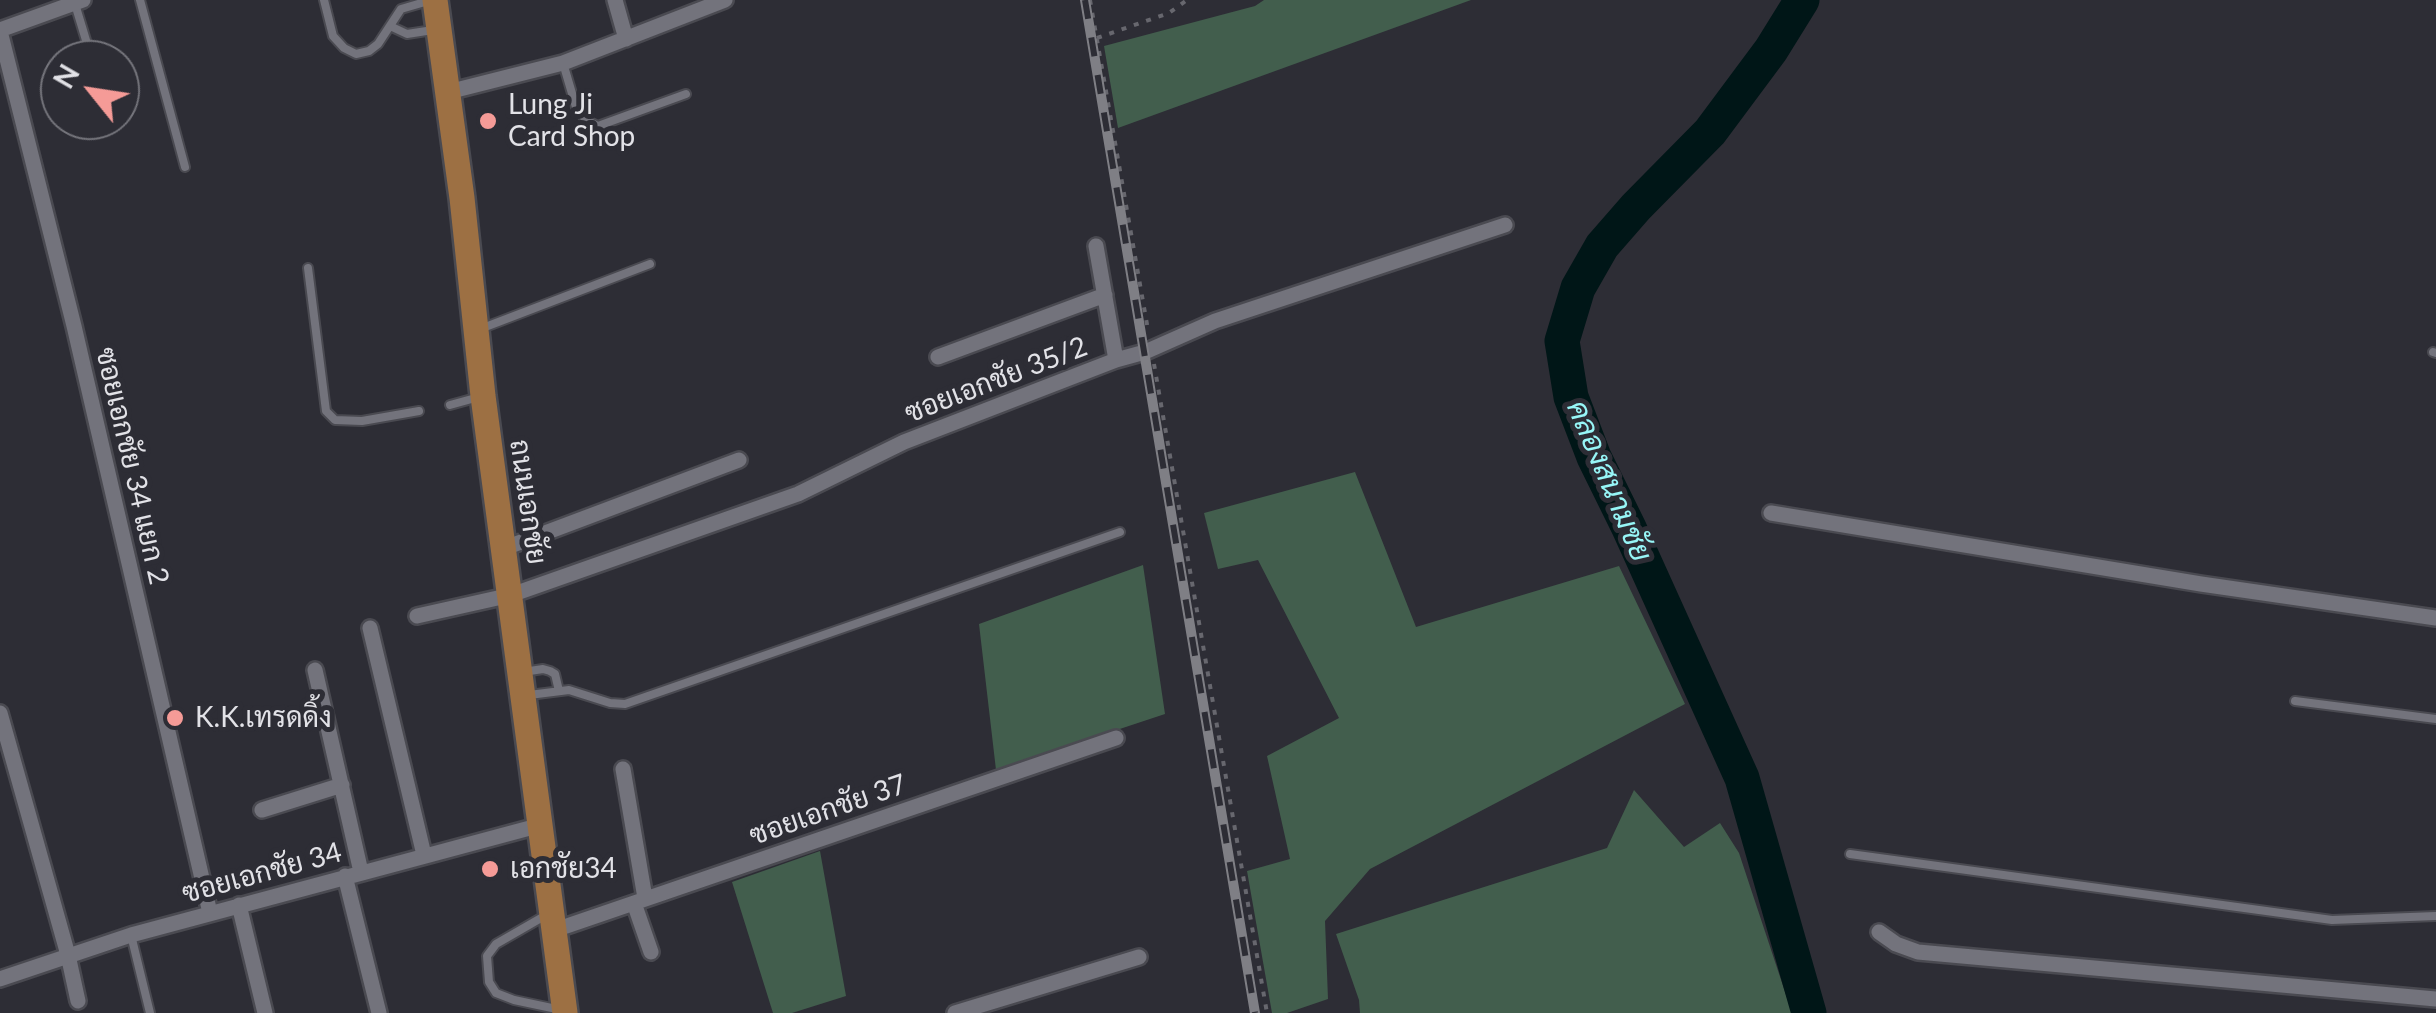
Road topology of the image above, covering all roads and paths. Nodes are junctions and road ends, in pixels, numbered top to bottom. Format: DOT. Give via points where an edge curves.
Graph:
graph roads {
  1 [pos="140,0"];
  2 [pos="324,0"];
  3 [pos="434,0"];
  4 [pos="614,0"];
  5 [pos="725,0"];
  6 [pos="1090,0"];
  7 [pos="1186,0"];
  8 [pos="77,1"];
  9 [pos="390,26"];
  10 [pos="439,29"];
  11 [pos="0,30"];
  12 [pos="1096,38"];
  13 [pos="626,39"];
  14 [pos="87,40"];
  15 [pos="563,63"];
  16 [pos="448,92"];
  17 [pos="686,94"];
  18 [pos="185,167"];
  19 [pos="1506,225"];
  20 [pos="1096,246"];
  21 [pos="650,264"];
  22 [pos="308,268"];
  23 [pos="1105,295"];
  24 [pos="476,330"];
  25 [pos="1152,349"];
  26 [pos="938,356"];
  27 [pos="1116,360"];
  28 [pos="483,396"];
  29 [pos="450,404"];
  30 [pos="419,411"];
  31 [pos="739,460"];
  32 [pos="1772,512"];
  33 [pos="1120,532"];
  34 [pos="505,548"];
  35 [pos="511,595"];
  36 [pos="417,616"];
  37 [pos="2436,618"];
  38 [pos="370,628"];
  39 [pos="315,670"];
  40 [pos="523,684"];
  41 [pos="559,691"];
  42 [pos="2295,700"];
  43 [pos="0,714"];
  44 [pos="2436,720"];
  45 [pos="1116,738"];
  46 [pos="623,769"];
  47 [pos="342,785"];
  48 [pos="262,810"];
  49 [pos="541,825"];
  50 [pos="1850,854"];
  51 [pos="424,855"];
  52 [pos="353,874"];
  53 [pos="640,900"];
  54 [pos="239,904"];
  55 [pos="210,912"];
  56 [pos="2436,916"];
  57 [pos="554,920"];
  58 [pos="1879,932"];
  59 [pos="130,935"];
  60 [pos="652,952"];
  61 [pos="68,955"];
  62 [pos="1138,957"];
  63 [pos="0,980"];
  64 [pos="2436,1000"];
  65 [pos="78,1001"];
  66 [pos="565,1012"];
  67 [pos="150,1013"];
  68 [pos="265,1013"];
  69 [pos="379,1013"];
  70 [pos="956,1013"];
  71 [pos="1268,1013"];
  1 -- 18 [label="lane"];
  2 -- 9 [label="lane" via="333,36 356,54 378,44"];
  3 -- 9 [label="lane" via="400,9"];
  3 -- 10 [label="main road, ถนนเอกชัย"];
  4 -- 13 [label="street"];
  5 -- 13 [label="street"];
  6 -- 12 [label="path"];
  7 -- 12 [label="path" via="1169,13"];
  8 -- 11 [label="street"];
  8 -- 14 [label="lane"];
  9 -- 10 [label="lane" via="407,34"];
  10 -- 16 [label="main road, ถนนเอกชัย"];
  11 -- 55 [label="street, ซอยเอกชัย 34 แยก 2"];
  12 -- 25 [label="path"];
  13 -- 15 [label="street"];
  15 -- 16 [label="street"];
  15 -- 17 [label="lane" via="576,108 598,126"];
  16 -- 24 [label="main road, ถนนเอกชัย"];
  19 -- 25 [label="street, ซอยเอกชัย 35/2" via="1215,321"];
  20 -- 23 [label="street"];
  21 -- 24 [label="lane"];
  22 -- 30 [label="lane" via="326,411 336,420 362,422"];
  23 -- 26 [label="street"];
  23 -- 27 [label="street"];
  24 -- 28 [label="main road, ถนนเอกชัย"];
  25 -- 27 [label="street, ซอยเอกชัย 35/2"];
  25 -- 71 [label="path"];
  27 -- 35 [label="street, ซอยเอกชัย 35/2" via="904,442 798,494"];
  28 -- 29 [label="lane"];
  28 -- 34 [label="main road, ถนนเอกชัย"];
  31 -- 34 [label="street"];
  32 -- 37 [label="street"];
  33 -- 41 [label="lane" via="624,704"];
  34 -- 35 [label="main road, ถนนเอกชัย"];
  35 -- 36 [label="street, ซอยเอกชัย 35/2"];
  35 -- 40 [label="main road, ถนนเอกชัย"];
  38 -- 51 [label="street"];
  39 -- 47 [label="street"];
  40 -- 41 [label="lane"];
  40 -- 41 [label="lane" via="542,669 555,674"];
  40 -- 49 [label="main road, ถนนเอกชัย"];
  42 -- 44 [label="lane"];
  43 -- 61 [label="street"];
  45 -- 53 [label="street, ซอยเอกชัย 37"];
  46 -- 53 [label="street"];
  47 -- 48 [label="street"];
  47 -- 52 [label="street"];
  49 -- 51 [label="street, ซอยเอกชัย 34"];
  49 -- 57 [label="main road, ถนนเอกชัย"];
  50 -- 56 [label="lane" via="2332,920"];
  51 -- 52 [label="street, ซอยเอกชัย 34"];
  52 -- 54 [label="street, ซอยเอกชัย 34"];
  52 -- 69 [label="street"];
  53 -- 57 [label="street, ซอยเอกชัย 37"];
  53 -- 60 [label="street"];
  54 -- 55 [label="street, ซอยเอกชัย 34"];
  54 -- 68 [label="street"];
  55 -- 59 [label="street, ซอยเอกชัย 34"];
  57 -- 66 [label="main road, ถนนเอกชัย"];
  57 -- 66 [label="lane" via="496,944 487,956 489,982 496,993"];
  58 -- 64 [label="street" via="1918,952"];
  59 -- 61 [label="street, ซอยเอกชัย 34"];
  59 -- 67 [label="lane"];
  61 -- 63 [label="street, ซอยเอกชัย 34"];
  61 -- 65 [label="street"];
  62 -- 70 [label="street"];
}
